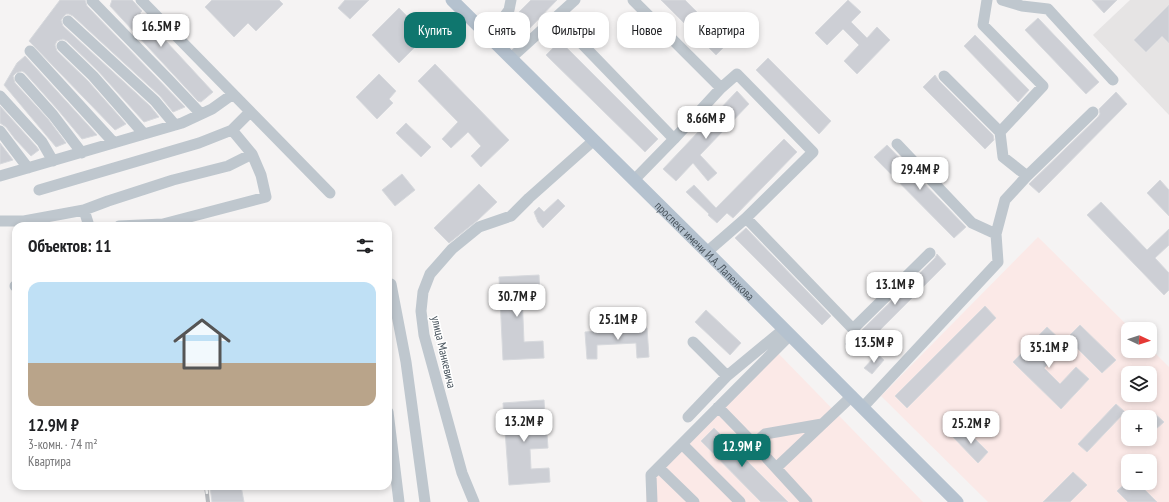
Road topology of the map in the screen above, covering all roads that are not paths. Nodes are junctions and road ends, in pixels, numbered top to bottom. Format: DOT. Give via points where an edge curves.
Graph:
graph roads {
  1 [pos="141,0"];
  2 [pos="452,0"];
  3 [pos="512,0"];
  4 [pos="575,0"];
  5 [pos="633,0"];
  6 [pos="987,0"];
  7 [pos="1002,0"];
  8 [pos="92,1"];
  9 [pos="508,12"];
  10 [pos="562,12"];
  11 [pos="68,21"];
  12 [pos="474,22"];
  13 [pos="538,33"];
  14 [pos="62,46"];
  15 [pos="501,48"];
  16 [pos="586,48"];
  17 [pos="30,51"];
  18 [pos="511,58"];
  19 [pos="944,76"];
  20 [pos="20,78"];
  21 [pos="1113,80"];
  22 [pos="721,88"];
  23 [pos="233,94"];
  24 [pos="0,96"];
  25 [pos="250,112"];
  26 [pos="1093,112"];
  27 [pos="201,114"];
  28 [pos="175,125"];
  29 [pos="232,130"];
  30 [pos="0,131"];
  31 [pos="1000,132"];
  32 [pos="144,134"];
  33 [pos="674,140"];
  34 [pos="593,141"];
  35 [pos="114,143"];
  36 [pos="897,144"];
  37 [pos="82,153"];
  38 [pos="252,154"];
  39 [pos="53,161"];
  40 [pos="28,168"];
  41 [pos="0,175"];
  42 [pos="1027,176"];
  43 [pos="634,180"];
  44 [pos="39,190"];
  45 [pos="330,193"];
  46 [pos="84,210"];
  47 [pos="746,218"];
  48 [pos="16,222"];
  49 [pos="88,222"];
  50 [pos="188,222"];
  51 [pos="996,234"];
  52 [pos="707,252"];
  53 [pos="930,253"];
  54 [pos="392,289"];
  55 [pos="787,332"];
  56 [pos="693,342"];
  57 [pos="727,376"];
  58 [pos="852,396"];
  59 [pos="718,407"];
  60 [pos="862,407"];
  61 [pos="688,417"];
  62 [pos="822,424"];
  63 [pos="682,444"];
  64 [pos="754,444"];
  65 [pos="392,445"];
  66 [pos="659,468"];
  67 [pos="776,468"];
  68 [pos="952,500"];
  69 [pos="399,502"];
  70 [pos="425,502"];
  71 [pos="474,502"];
  72 [pos="652,502"];
  73 [pos="694,502"];
  74 [pos="740,502"];
  75 [pos="807,502"];
  1 -- 23 [label="street"];
  2 -- 12 [label="main road, проспект имени И.А. Лапенкова"];
  3 -- 9 [label="street"];
  4 -- 10 [label="street"];
  5 -- 22 [label="street"];
  6 -- 31 [label="street" via="983,25 1043,86"];
  7 -- 21 [label="street" via="1022,6 1048,9"];
  8 -- 27 [label="street"];
  11 -- 28 [label="street" via="155,101"];
  13 -- 18 [label="street"];
  14 -- 32 [label="street" via="93,76"];
  15 -- 18 [label="main road, проспект имени И.А. Лапенкова"];
  16 -- 33 [label="street"];
  17 -- 35 [label="street"];
  18 -- 34 [label="main road, проспект имени И.А. Лапенкова"];
  19 -- 31 [label="street"];
  20 -- 37 [label="street"];
  22 -- 33 [label="street"];
  22 -- 47 [label="street" via="737,74 813,152"];
  23 -- 25 [label="street"];
  23 -- 27 [label="street"];
  24 -- 39 [label="street" via="42,142"];
  25 -- 29 [label="street"];
  25 -- 45 [label="street"];
  26 -- 42 [label="street"];
  27 -- 28 [label="street"];
  28 -- 32 [label="street"];
  29 -- 38 [label="street"];
  29 -- 44 [label="street" via="199,143"];
  30 -- 40 [label="street"];
  31 -- 42 [label="street" via="1003,157"];
  32 -- 35 [label="street"];
  33 -- 43 [label="street"];
  34 -- 43 [label="main road, проспект имени И.А. Лапенкова"];
  34 -- 71 [label="street, улица Манкевича" via="511,216 479,227 452,249 430,274 423,292 421,311 424,335 462,473"];
  35 -- 37 [label="street"];
  36 -- 51 [label="street" via="972,223"];
  37 -- 39 [label="street"];
  38 -- 46 [label="street" via="228,166 115,198"];
  38 -- 50 [label="street" via="261,175 266,197"];
  39 -- 40 [label="street"];
  40 -- 41 [label="street"];
  42 -- 51 [label="street" via="1005,200"];
  43 -- 52 [label="main road, проспект имени И.А. Лапенкова"];
  46 -- 48 [label="street"];
  46 -- 49 [label="street"];
  47 -- 52 [label="street"];
  47 -- 53 [label="street" via="854,329"];
  51 -- 60 [label="street" via="998,262"];
  52 -- 55 [label="main road, проспект имени И.А. Лапенкова"];
  54 -- 70 [label="street" via="406,362"];
  55 -- 57 [label="street"];
  55 -- 58 [label="main road, проспект имени И.А. Лапенкова"];
  55 -- 59 [label="street"];
  56 -- 57 [label="street"];
  57 -- 61 [label="street"];
  58 -- 60 [label="main road, проспект имени И.А. Лапенкова"];
  58 -- 62 [label="street"];
  59 -- 63 [label="street"];
  59 -- 64 [label="street"];
  60 -- 68 [label="main road, проспект имени И.А. Лапенкова"];
  62 -- 64 [label="street" via="765,434"];
  62 -- 67 [label="street"];
  63 -- 66 [label="street"];
  63 -- 74 [label="street"];
  64 -- 67 [label="street"];
  65 -- 69 [label="street"];
  66 -- 72 [label="street" via="651,475"];
  66 -- 73 [label="street"];
  67 -- 75 [label="street"];
}
